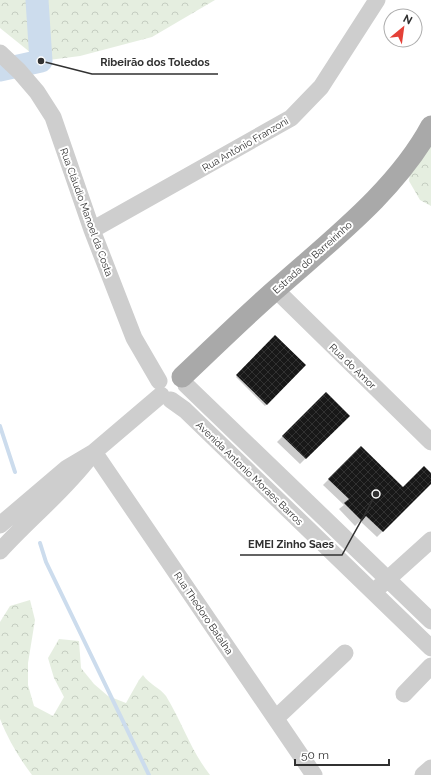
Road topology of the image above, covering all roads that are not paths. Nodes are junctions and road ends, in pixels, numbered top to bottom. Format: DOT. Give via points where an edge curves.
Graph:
graph roads {
  1 [pos="378,0"];
  2 [pos="0,53"];
  3 [pos="431,126"];
  4 [pos="92,230"];
  5 [pos="275,289"];
  6 [pos="184,381"];
  7 [pos="164,392"];
  8 [pos="431,442"];
  9 [pos="94,452"];
  10 [pos="4,529"];
  11 [pos="431,540"];
  12 [pos="0,551"];
  13 [pos="388,579"];
  14 [pos="373,592"];
  15 [pos="431,621"];
  16 [pos="431,648"];
  17 [pos="345,653"];
  18 [pos="431,666"];
  19 [pos="404,694"];
  20 [pos="276,718"];
  21 [pos="431,768"];
  22 [pos="314,775"];
  23 [pos="423,775"];
  1 -- 4 [label="street, Rua Antônio Franzoni" via="322,87 291,118"];
  2 -- 4 [label="street, Rua Cláudio Manoel da Costa" via="37,92 53,117"];
  3 -- 5 [label="main road, Estrada do Barreirinho" via="403,167 375,199"];
  4 -- 7 [label="street, Rua Cláudio Manoel da Costa" via="134,338"];
  5 -- 6 [label="main road, Estrada do Barreirinho"];
  5 -- 8 [label="street, Rua do Amor"];
  6 -- 7 [label="street" via="185,390 180,397"];
  6 -- 7 [label="street" via="174,373 165,374"];
  6 -- 13 [label="street, Avenida Antonio Moraes Barros"];
  7 -- 9 [label="street"];
  7 -- 14 [label="street, Avenida Antonio Moraes Barros"];
  9 -- 10 [label="street" via="67,468"];
  9 -- 20 [label="street, Rua Thedoro Batalha"];
  10 -- 12 [label="street"];
  11 -- 13 [label="street"];
  13 -- 14 [label="street"];
  13 -- 15 [label="street, Avenida Antonio Moraes Barros"];
  14 -- 16 [label="street, Avenida Antonio Moraes Barros"];
  17 -- 20 [label="street"];
  18 -- 19 [label="street"];
  20 -- 22 [label="street, Rua Thedoro Batalha"];
  21 -- 23 [label="street"];
}
